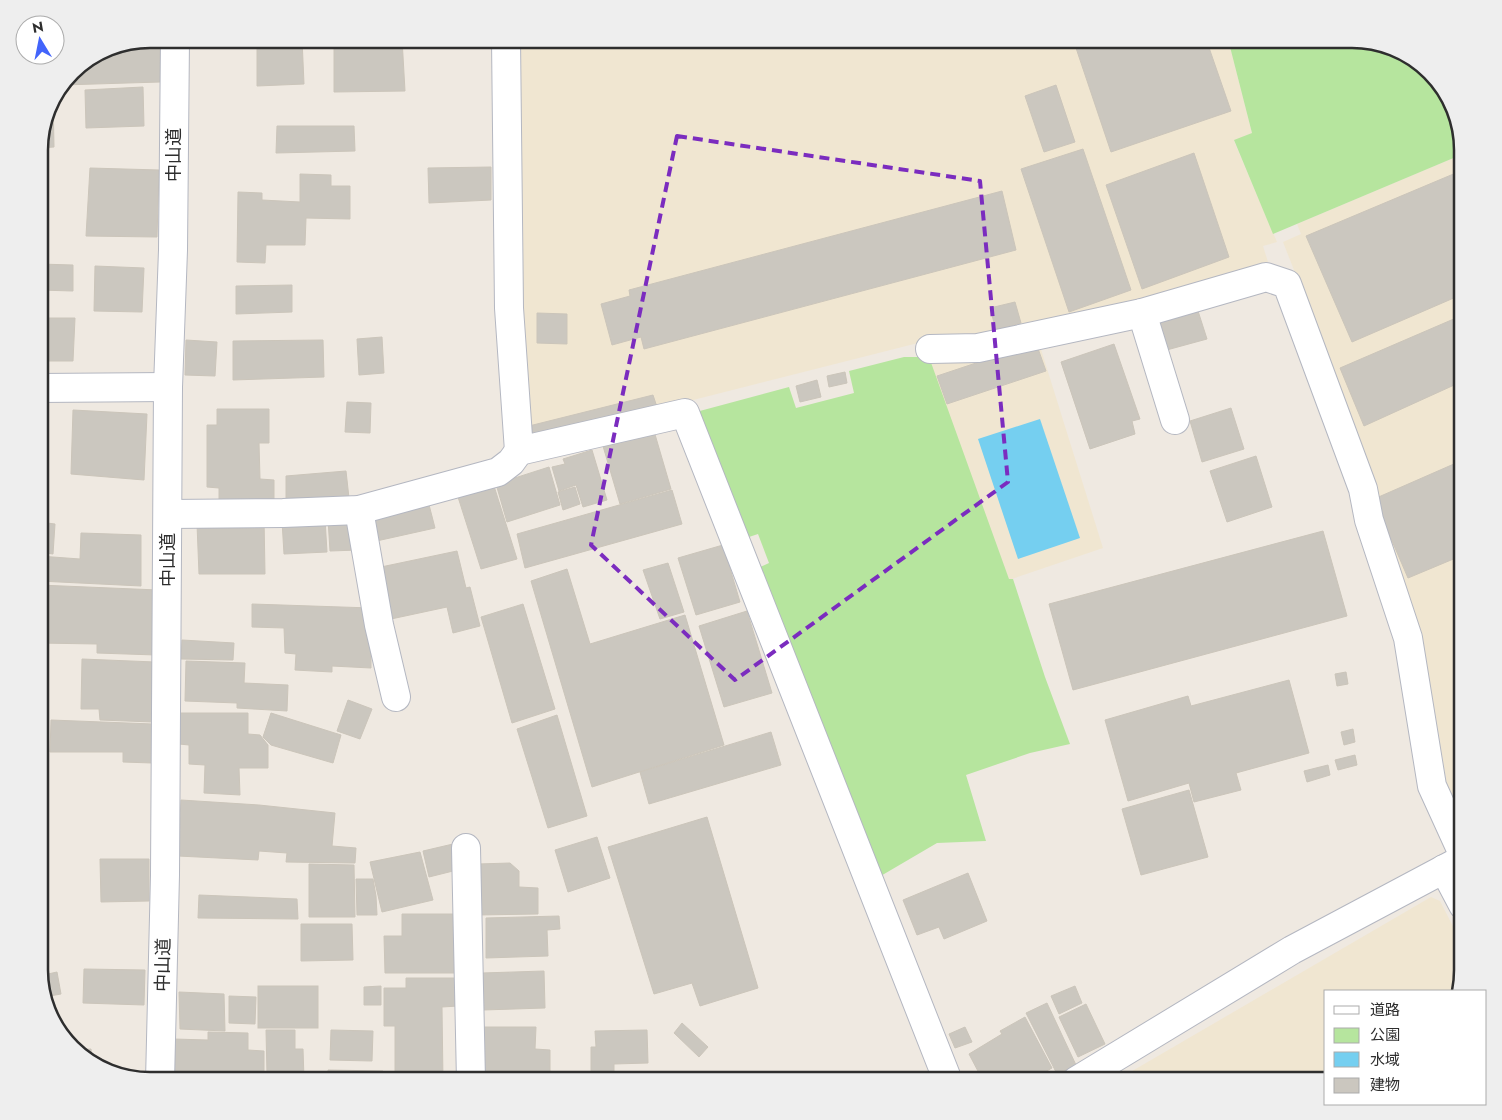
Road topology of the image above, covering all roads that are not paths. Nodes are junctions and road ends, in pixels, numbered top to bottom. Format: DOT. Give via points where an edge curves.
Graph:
graph roads {
  1 [pos="175,48"];
  2 [pos="506,48"];
  3 [pos="1142,313"];
  4 [pos="930,350"];
  5 [pos="48,388"];
  6 [pos="168,388"];
  7 [pos="1175,420"];
  8 [pos="519,451"];
  9 [pos="359,510"];
  10 [pos="168,514"];
  11 [pos="396,696"];
  12 [pos="466,848"];
  13 [pos="1454,852"];
  14 [pos="1454,863"];
  15 [pos="160,1072"];
  16 [pos="471,1072"];
  17 [pos="944,1072"];
  18 [pos="1091,1072"];
  1 -- 6 [label="street, 中山道"];
  2 -- 8 [label="street" via="509,308"];
  3 -- 4 [label="street" via="978,348"];
  3 -- 7 [label="street"];
  3 -- 13 [label="street" via="1266,277 1287,284 1363,489 1369,520 1408,638 1432,786"];
  5 -- 6 [label="street"];
  6 -- 10 [label="street, 中山道"];
  8 -- 9 [label="street" via="498,472"];
  8 -- 17 [label="street" via="685,413"];
  9 -- 10 [label="street"];
  9 -- 11 [label="street"];
  10 -- 15 [label="street, 中山道"];
  12 -- 16 [label="street"];
  14 -- 18 [label="street" via="1292,950"];
}
